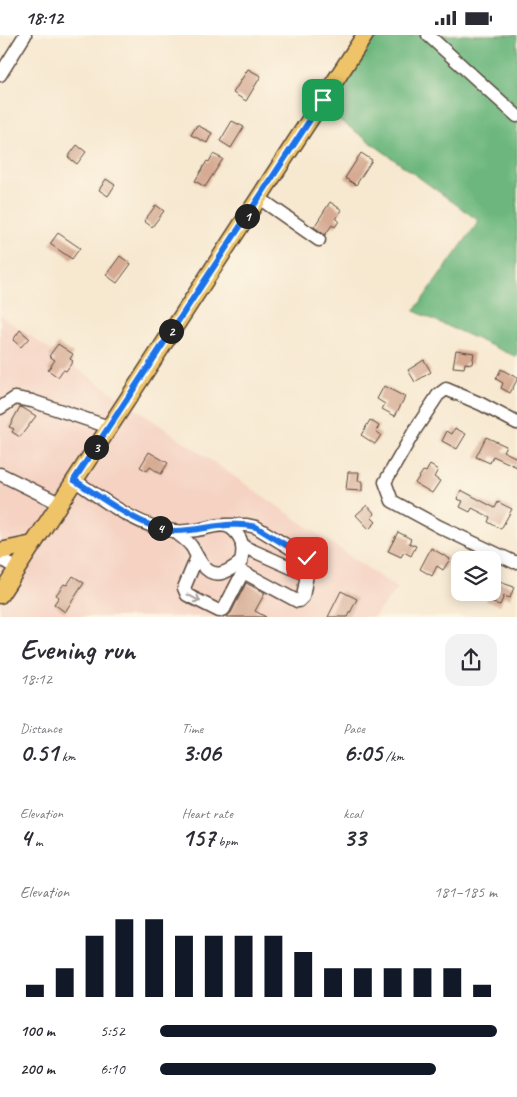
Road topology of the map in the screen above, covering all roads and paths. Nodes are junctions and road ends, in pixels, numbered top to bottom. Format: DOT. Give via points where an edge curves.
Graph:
graph roads {
  1 [pos="25,35"];
  2 [pos="365,35"];
  3 [pos="428,35"];
  4 [pos="0,75"];
  5 [pos="517,116"];
  6 [pos="259,198"];
  7 [pos="319,240"];
  8 [pos="0,408"];
  9 [pos="517,423"];
  10 [pos="109,427"];
  11 [pos="0,474"];
  12 [pos="74,480"];
  13 [pos="59,503"];
  14 [pos="225,525"];
  15 [pos="174,531"];
  16 [pos="33,544"];
  17 [pos="242,546"];
  18 [pos="0,551"];
  19 [pos="197,557"];
  20 [pos="0,558"];
  21 [pos="517,562"];
  22 [pos="17,569"];
  23 [pos="240,569"];
  24 [pos="308,572"];
  25 [pos="0,595"];
  1 -- 4 [label="street"];
  2 -- 6 [label="main road"];
  3 -- 5 [label="street"];
  6 -- 7 [label="street"];
  6 -- 10 [label="main road"];
  8 -- 10 [label="street" via="14,398 32,401"];
  9 -- 21 [label="street" via="446,389 438,395 415,430 386,482 392,501"];
  10 -- 12 [label="main road"];
  11 -- 13 [label="street"];
  12 -- 13 [label="main road"];
  12 -- 15 [label="street" via="131,516 152,526"];
  13 -- 16 [label="main road"];
  14 -- 15 [label="street"];
  14 -- 17 [label="street" via="241,540"];
  14 -- 24 [label="street" via="256,527 307,558"];
  15 -- 19 [label="street" via="191,545"];
  16 -- 18 [label="main road"];
  16 -- 22 [label="main road"];
  17 -- 23 [label="street"];
  17 -- 24 [label="street" via="301,572"];
  19 -- 23 [label="street" via="206,569 214,573"];
  19 -- 23 [label="street, one-way" via="185,592 219,611 224,609"];
  20 -- 22 [label="street"];
  22 -- 25 [label="main road"];
  23 -- 24 [label="street" via="297,601 303,597"];
}
